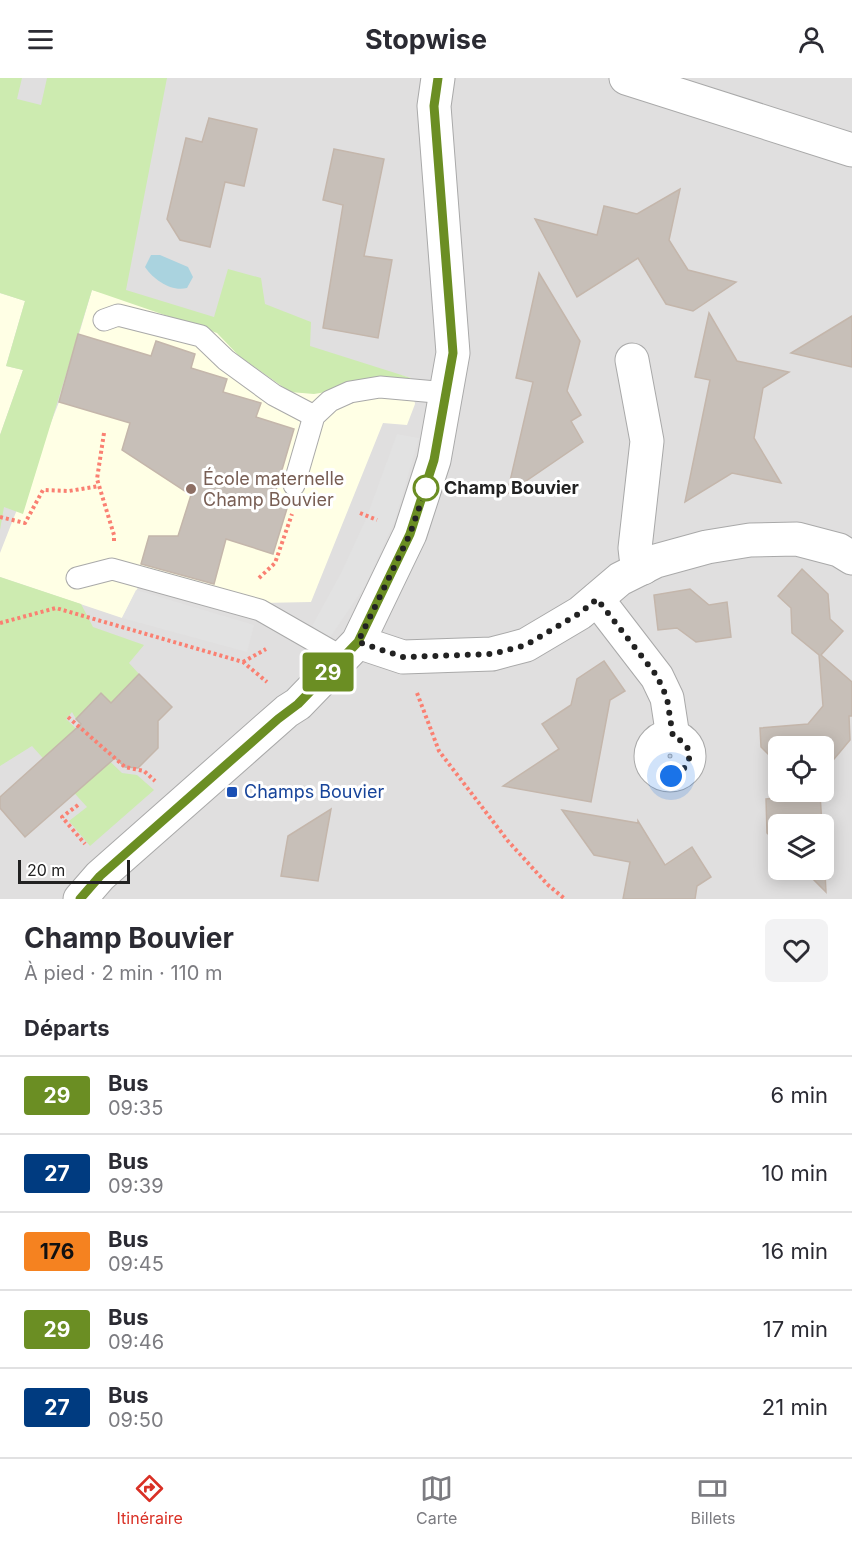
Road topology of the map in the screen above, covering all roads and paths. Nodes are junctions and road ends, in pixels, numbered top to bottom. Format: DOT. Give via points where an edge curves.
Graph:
graph roads {
  1 [pos="438,78"];
  2 [pos="626,78"];
  3 [pos="852,150"];
  4 [pos="104,320"];
  5 [pos="632,360"];
  6 [pos="447,393"];
  7 [pos="314,416"];
  8 [pos="104,433"];
  9 [pos="294,485"];
  10 [pos="99,486"];
  11 [pos="0,517"];
  12 [pos="852,558"];
  13 [pos="112,568"];
  14 [pos="642,568"];
  15 [pos="77,578"];
  16 [pos="597,599"];
  17 [pos="222,600"];
  18 [pos="0,623"];
  19 [pos="350,649"];
  20 [pos="414,687"];
  21 [pos="275,689"];
  22 [pos="68,717"];
  23 [pos="673,737"];
  24 [pos="158,785"];
  25 [pos="78,805"];
  26 [pos="85,844"];
  27 [pos="80,899"];
  28 [pos="565,899"];
  1 -- 6 [label="street" via="434,106 453,353"];
  2 -- 3 [label="street"];
  4 -- 7 [label="lane" via="118,315 201,336 274,395"];
  5 -- 14 [label="street" via="647,441 635,548"];
  6 -- 7 [label="lane" via="380,387 350,392 330,401"];
  6 -- 19 [label="street" via="434,460 410,534"];
  7 -- 9 [label="lane"];
  8 -- 10 [label="path"];
  9 -- 17 [label="path" via="297,500 275,563 258,579"];
  10 -- 11 [label="path" via="43,490 25,523"];
  10 -- 13 [label="path" via="114,536"];
  12 -- 14 [label="street" via="839,550 797,539 750,540 707,547"];
  13 -- 15 [label="lane"];
  13 -- 17 [label="lane"];
  14 -- 16 [label="street" via="620,579"];
  16 -- 19 [label="street" via="526,645 492,654 403,657"];
  16 -- 23 [label="street" via="657,676 667,698"];
  17 -- 19 [label="lane" via="260,610"];
  18 -- 21 [label="path" via="56,608 243,662"];
  19 -- 27 [label="street" via="298,704 100,876"];
  20 -- 28 [label="path" via="439,751 508,841"];
  22 -- 24 [label="path" via="125,767 144,771"];
  25 -- 26 [label="path" via="62,817"];
}
